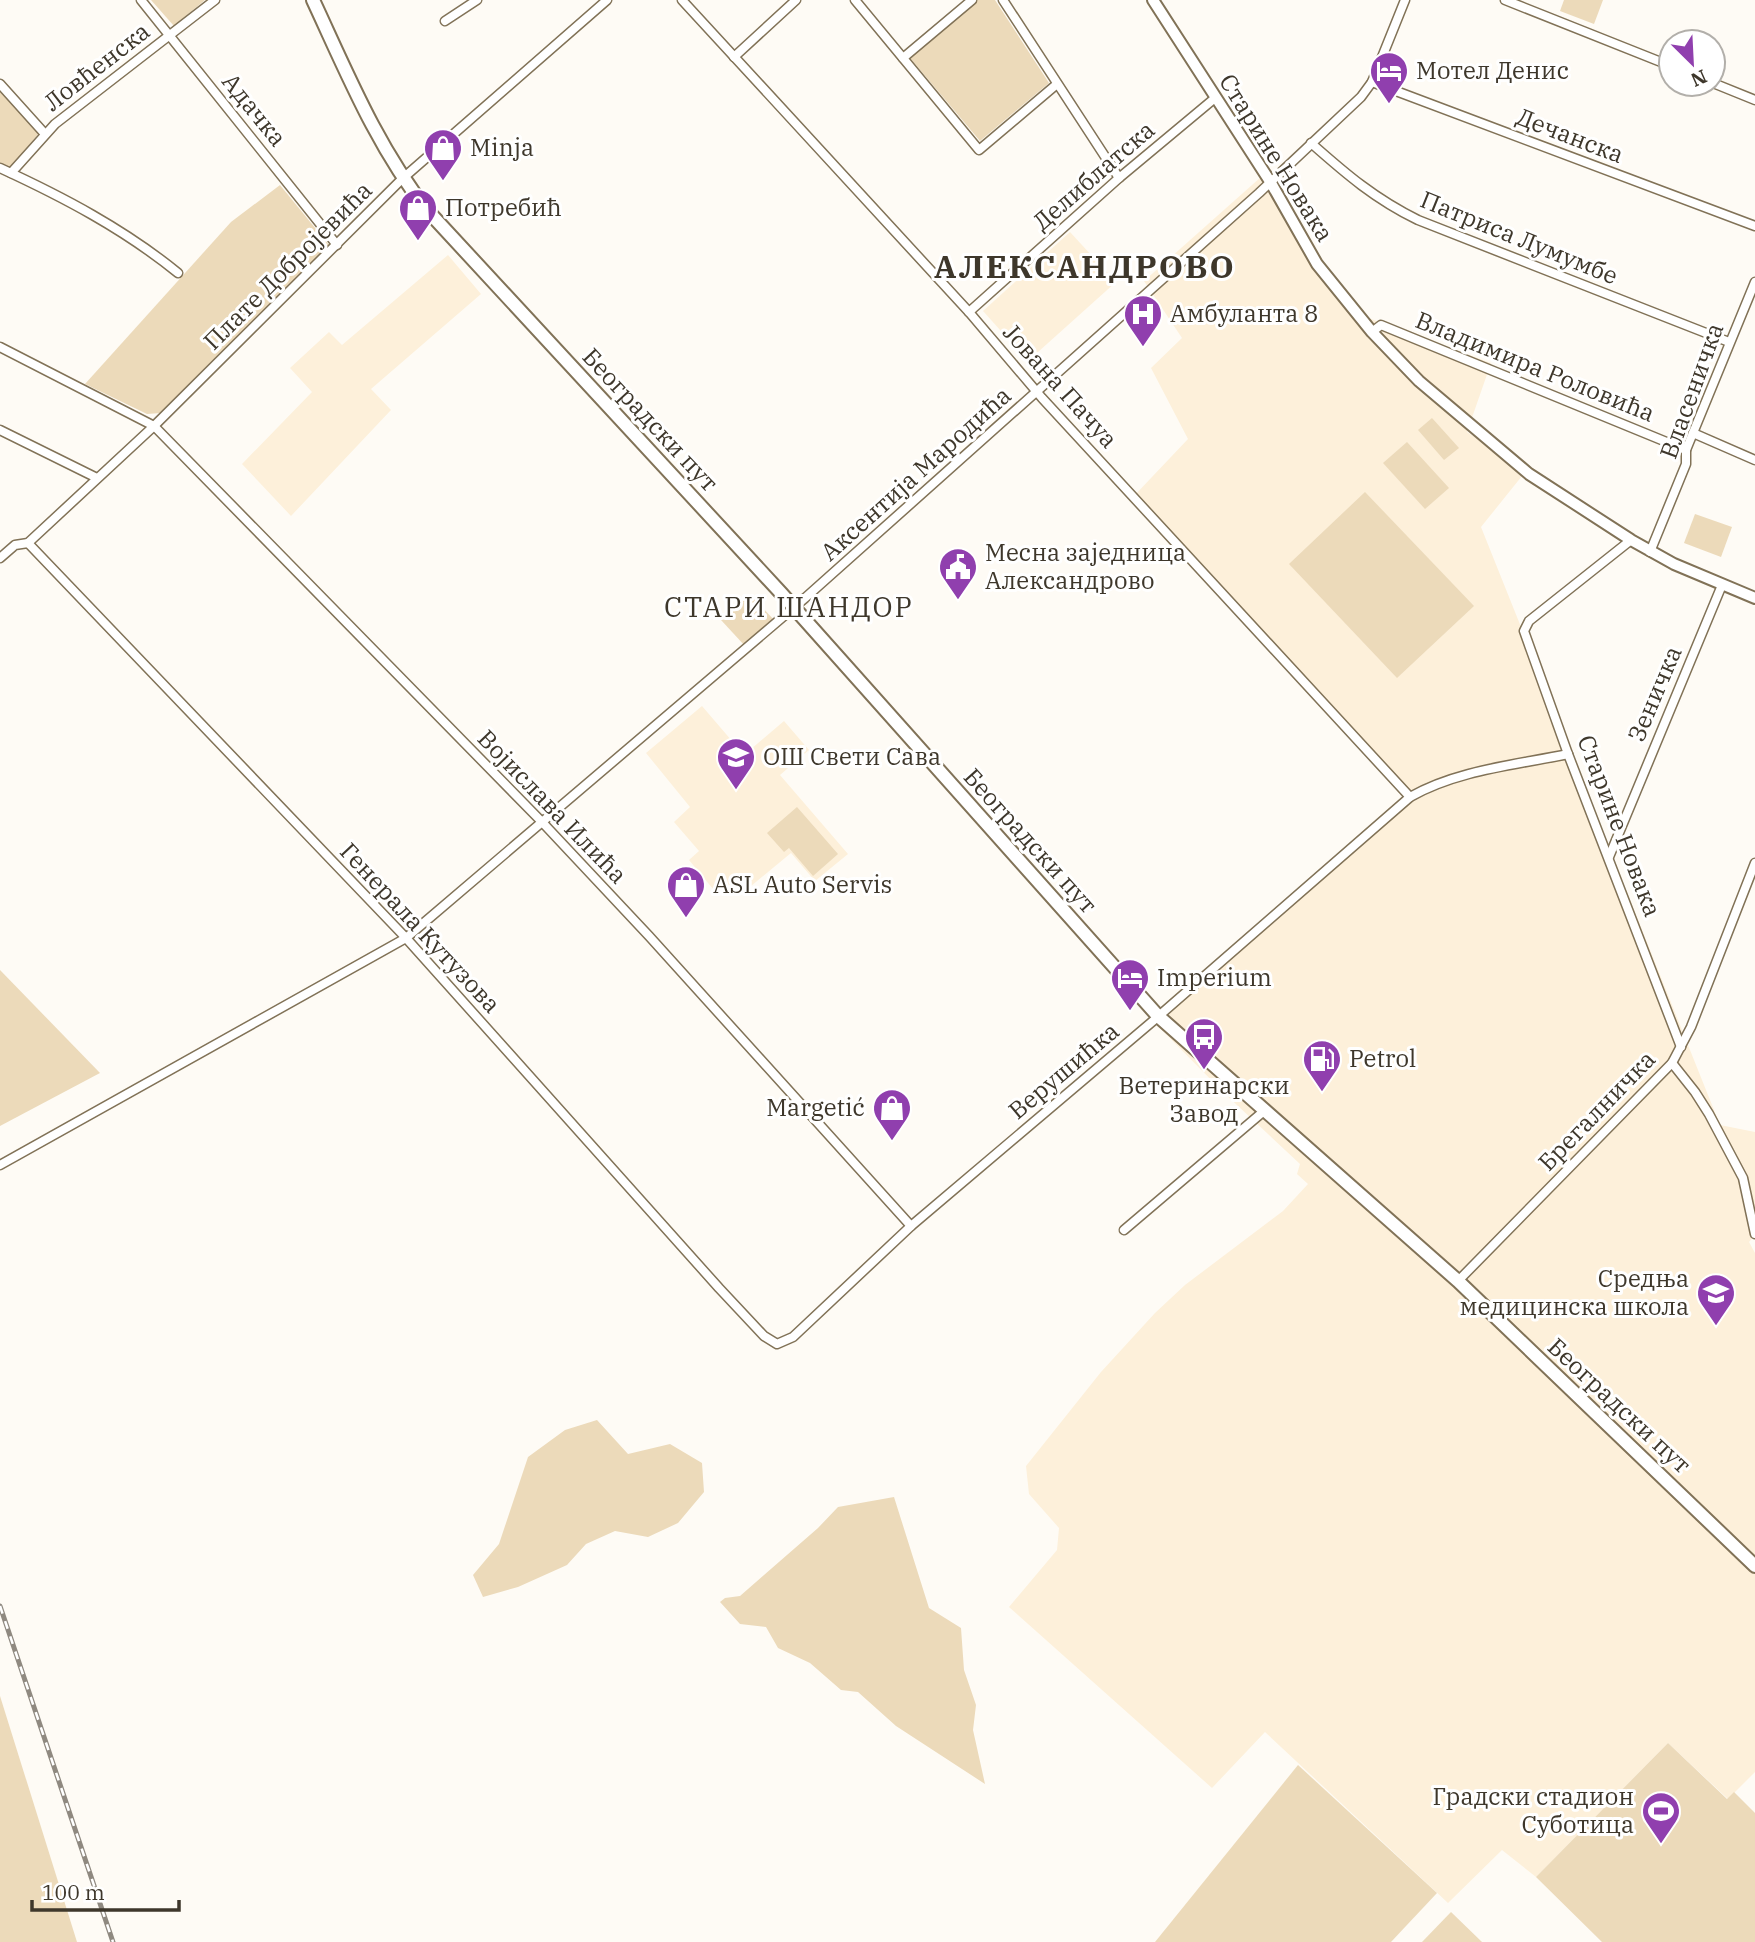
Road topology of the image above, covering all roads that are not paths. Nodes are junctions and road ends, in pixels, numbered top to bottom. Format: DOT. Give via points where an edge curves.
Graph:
graph roads {
  1 [pos="141,0"];
  2 [pos="215,0"];
  3 [pos="313,0"];
  4 [pos="477,0"];
  5 [pos="607,0"];
  6 [pos="682,0"];
  7 [pos="796,0"];
  8 [pos="855,0"];
  9 [pos="972,0"];
  10 [pos="1003,0"];
  11 [pos="1153,0"];
  12 [pos="1405,0"];
  13 [pos="1506,0"];
  14 [pos="445,21"];
  15 [pos="169,35"];
  16 [pos="734,57"];
  17 [pos="903,58"];
  18 [pos="1657,60"];
  19 [pos="1372,82"];
  20 [pos="0,84"];
  21 [pos="1057,84"];
  22 [pos="1727,89"];
  23 [pos="1215,98"];
  24 [pos="1755,100"];
  25 [pos="45,134"];
  26 [pos="1311,143"];
  27 [pos="0,168"];
  28 [pos="11,173"];
  29 [pos="1119,178"];
  30 [pos="402,179"];
  31 [pos="1270,183"];
  32 [pos="1755,226"];
  33 [pos="337,245"];
  34 [pos="178,273"];
  35 [pos="1755,282"];
  36 [pos="969,312"];
  37 [pos="1372,332"];
  38 [pos="1729,342"];
  39 [pos="0,347"];
  40 [pos="1037,392"];
  41 [pos="154,426"];
  42 [pos="0,430"];
  43 [pos="1693,433"];
  44 [pos="1686,450"];
  45 [pos="1755,460"];
  46 [pos="97,478"];
  47 [pos="1631,540"];
  48 [pos="28,543"];
  49 [pos="1650,552"];
  50 [pos="0,558"];
  51 [pos="1722,585"];
  52 [pos="1755,598"];
  53 [pos="794,607"];
  54 [pos="1569,754"];
  55 [pos="1410,797"];
  56 [pos="542,822"];
  57 [pos="1609,857"];
  58 [pos="1755,863"];
  59 [pos="406,938"];
  60 [pos="1158,1016"];
  61 [pos="1681,1047"];
  62 [pos="1672,1063"];
  63 [pos="1264,1111"];
  64 [pos="0,1166"];
  65 [pos="911,1226"];
  66 [pos="1124,1230"];
  67 [pos="1755,1234"];
  68 [pos="1458,1281"];
  69 [pos="777,1344"];
  70 [pos="1755,1566"];
  1 -- 15 [label="street, Адачка"];
  2 -- 15 [label="street, Ловћенска"];
  3 -- 30 [label="main road, Београдски пут"];
  4 -- 14 [label="street"];
  5 -- 30 [label="street, Плате Добројевића"];
  6 -- 16 [label="street, Јована Пачуа"];
  7 -- 16 [label="street"];
  8 -- 17 [label="street"];
  9 -- 17 [label="street"];
  10 -- 21 [label="street"];
  11 -- 23 [label="street, Старине Новака"];
  12 -- 19 [label="street, Аксентија Мародића"];
  13 -- 18 [label="street"];
  15 -- 25 [label="street, Ловћенска"];
  15 -- 33 [label="street, Адачка"];
  16 -- 36 [label="street, Јована Пачуа"];
  17 -- 21 [label="street" via="979,150"];
  19 -- 26 [label="street, Аксентија Мародића"];
  19 -- 32 [label="street, Дечанска"];
  20 -- 25 [label="street"];
  21 -- 29 [label="street"];
  22 -- 24 [label="street"];
  23 -- 29 [label="street, Делиблатска"];
  23 -- 31 [label="street, Старине Новака"];
  25 -- 28 [label="street, Ловћенска"];
  26 -- 31 [label="street, Аксентија Мародића"];
  26 -- 38 [label="street, Патриса Лумумбе" via="1367,191 1418,220"];
  27 -- 28 [label="street"];
  28 -- 34 [label="street" via="103,219"];
  29 -- 36 [label="street, Делиблатска"];
  30 -- 33 [label="street, Плате Добројевића"];
  30 -- 53 [label="main road, Београдски пут"];
  31 -- 37 [label="street, Старине Новака" via="1317,264"];
  31 -- 40 [label="street, Аксентија Мародића"];
  33 -- 41 [label="street, Плате Добројевића"];
  35 -- 38 [label="street, Власеничка"];
  36 -- 40 [label="street, Јована Пачуа"];
  37 -- 44 [label="street, Владимира Роловића" via="1381,325"];
  37 -- 47 [label="street, Старине Новака" via="1419,381 1529,474"];
  38 -- 43 [label="street, Власеничка"];
  39 -- 41 [label="street, Војислава Илића"];
  40 -- 53 [label="street, Аксентија Мародића"];
  40 -- 55 [label="street, Јована Пачуа"];
  41 -- 46 [label="street, Плате Добројевића"];
  41 -- 56 [label="street, Војислава Илића"];
  42 -- 46 [label="street"];
  43 -- 44 [label="street, Власеничка"];
  43 -- 45 [label="street"];
  44 -- 49 [label="street, Власеничка" via="1686,464"];
  46 -- 48 [label="street, Плате Добројевића"];
  47 -- 49 [label="street, Старине Новака"];
  47 -- 54 [label="street, Старине Новака" via="1525,626"];
  48 -- 50 [label="street, Плате Добројевића" via="15,545"];
  48 -- 59 [label="street, Генерала Кутузова"];
  49 -- 51 [label="street, Старине Новака"];
  51 -- 52 [label="street, Старине Новака"];
  51 -- 57 [label="street, Зеничка"];
  53 -- 56 [label="street, Аксентија Мародића"];
  53 -- 60 [label="main road, Београдски пут"];
  54 -- 55 [label="street, Верушићка" via="1450,779"];
  54 -- 57 [label="street, Старине Новака"];
  55 -- 60 [label="street, Верушићка"];
  56 -- 59 [label="street, Аксентија Мародића"];
  56 -- 65 [label="street, Војислава Илића"];
  57 -- 61 [label="street, Старине Новака"];
  58 -- 61 [label="street, Брегалничка"];
  59 -- 64 [label="street, Аксентија Мародића"];
  59 -- 69 [label="street, Генерала Кутузова" via="728,1297"];
  60 -- 63 [label="main road, Београдски пут"];
  60 -- 65 [label="street, Верушићка"];
  61 -- 62 [label="street, Брегалничка"];
  62 -- 67 [label="street" via="1709,1114 1743,1178"];
  62 -- 68 [label="street, Брегалничка"];
  63 -- 66 [label="street"];
  63 -- 68 [label="main road, Београдски пут"];
  65 -- 69 [label="street, Верушићка" via="793,1338"];
  68 -- 70 [label="main road, Београдски пут"];
}
